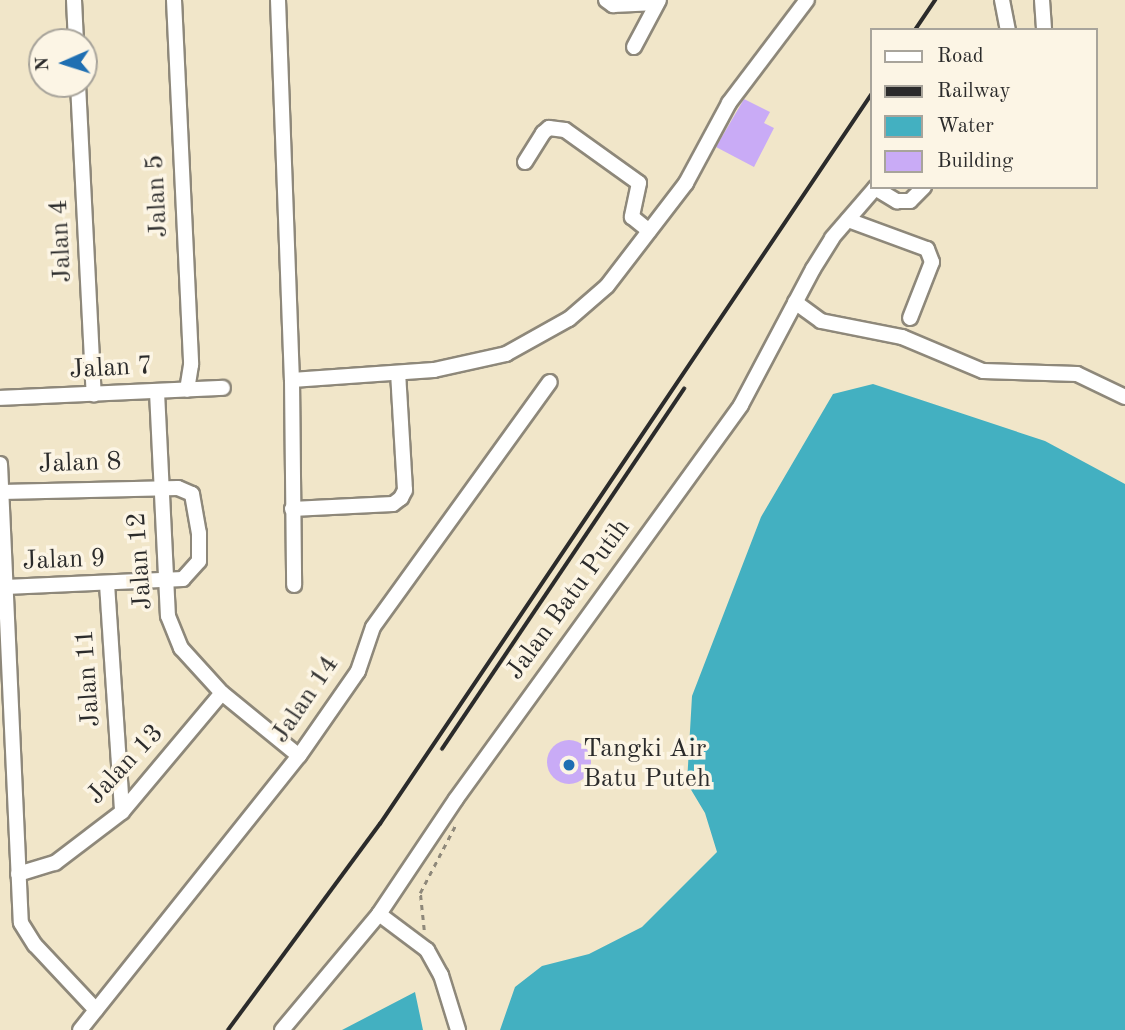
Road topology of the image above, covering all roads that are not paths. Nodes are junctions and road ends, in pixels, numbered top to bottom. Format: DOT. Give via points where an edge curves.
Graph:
graph roads {
  1 [pos="74,0"];
  2 [pos="174,0"];
  3 [pos="278,0"];
  4 [pos="606,0"];
  5 [pos="807,0"];
  6 [pos="1002,0"];
  7 [pos="1042,0"];
  8 [pos="658,2"];
  9 [pos="75,28"];
  10 [pos="1007,28"];
  11 [pos="1044,28"];
  12 [pos="634,47"];
  13 [pos="79,98"];
  14 [pos="524,162"];
  15 [pos="875,189"];
  16 [pos="878,189"];
  17 [pos="921,189"];
  18 [pos="848,219"];
  19 [pos="649,231"];
  20 [pos="795,302"];
  21 [pos="910,318"];
  22 [pos="398,373"];
  23 [pos="292,380"];
  24 [pos="550,382"];
  25 [pos="223,388"];
  26 [pos="187,390"];
  27 [pos="157,392"];
  28 [pos="94,395"];
  29 [pos="1125,397"];
  30 [pos="0,398"];
  31 [pos="0,464"];
  32 [pos="161,486"];
  33 [pos="1,492"];
  34 [pos="292,509"];
  35 [pos="166,582"];
  36 [pos="107,584"];
  37 [pos="294,585"];
  38 [pos="5,587"];
  39 [pos="222,693"];
  40 [pos="299,756"];
  41 [pos="122,812"];
  42 [pos="18,874"];
  43 [pos="379,914"];
  44 [pos="96,1010"];
  45 [pos="80,1030"];
  46 [pos="282,1030"];
  47 [pos="458,1030"];
  1 -- 9 [label="street"];
  2 -- 26 [label="street, Jalan 5" via="191,365"];
  3 -- 23 [label="street"];
  4 -- 8 [label="street" via="614,5"];
  5 -- 19 [label="street" via="729,103 686,183"];
  6 -- 10 [label="street"];
  7 -- 11 [label="street"];
  8 -- 12 [label="street"];
  13 -- 28 [label="street, Jalan 4"];
  14 -- 19 [label="street" via="549,128 565,130 639,183 632,217"];
  15 -- 18 [label="street, Jalan Batu Putih"];
  16 -- 17 [label="street" via="897,201 909,201"];
  18 -- 20 [label="street, Jalan Batu Putih"];
  18 -- 21 [label="street" via="928,248 932,262"];
  19 -- 22 [label="street" via="607,286 569,319 506,354"];
  20 -- 29 [label="street" via="821,321 902,337 983,372 1077,374"];
  20 -- 43 [label="street, Jalan Batu Putih" via="741,405 456,799"];
  22 -- 23 [label="street"];
  22 -- 34 [label="street" via="405,490 401,498 393,504"];
  23 -- 34 [label="street"];
  24 -- 40 [label="street, Jalan 14" via="373,627 358,671"];
  25 -- 26 [label="street, Jalan 7"];
  26 -- 27 [label="street, Jalan 7"];
  27 -- 28 [label="street, Jalan 7"];
  27 -- 32 [label="street, Jalan 12"];
  28 -- 30 [label="street, Jalan 7"];
  31 -- 33 [label="street"];
  32 -- 33 [label="street, Jalan 8"];
  32 -- 35 [label="street, Jalan 12"];
  32 -- 35 [label="street" via="192,494 199,533 196,568 183,579"];
  33 -- 38 [label="street"];
  34 -- 37 [label="street"];
  35 -- 36 [label="street, Jalan 9"];
  35 -- 39 [label="street, Jalan 12" via="168,616 181,648"];
  36 -- 38 [label="street, Jalan 9"];
  36 -- 41 [label="street, Jalan 11"];
  38 -- 42 [label="street"];
  39 -- 40 [label="street, Jalan 12"];
  39 -- 41 [label="street, Jalan 13"];
  40 -- 44 [label="street, Jalan 14"];
  41 -- 42 [label="street, Jalan 13" via="55,863"];
  42 -- 44 [label="street" via="21,923 34,945"];
  43 -- 46 [label="street, Jalan Batu Putih"];
  43 -- 47 [label="street" via="427,950 441,975"];
  44 -- 45 [label="street, Jalan 14"];
}
